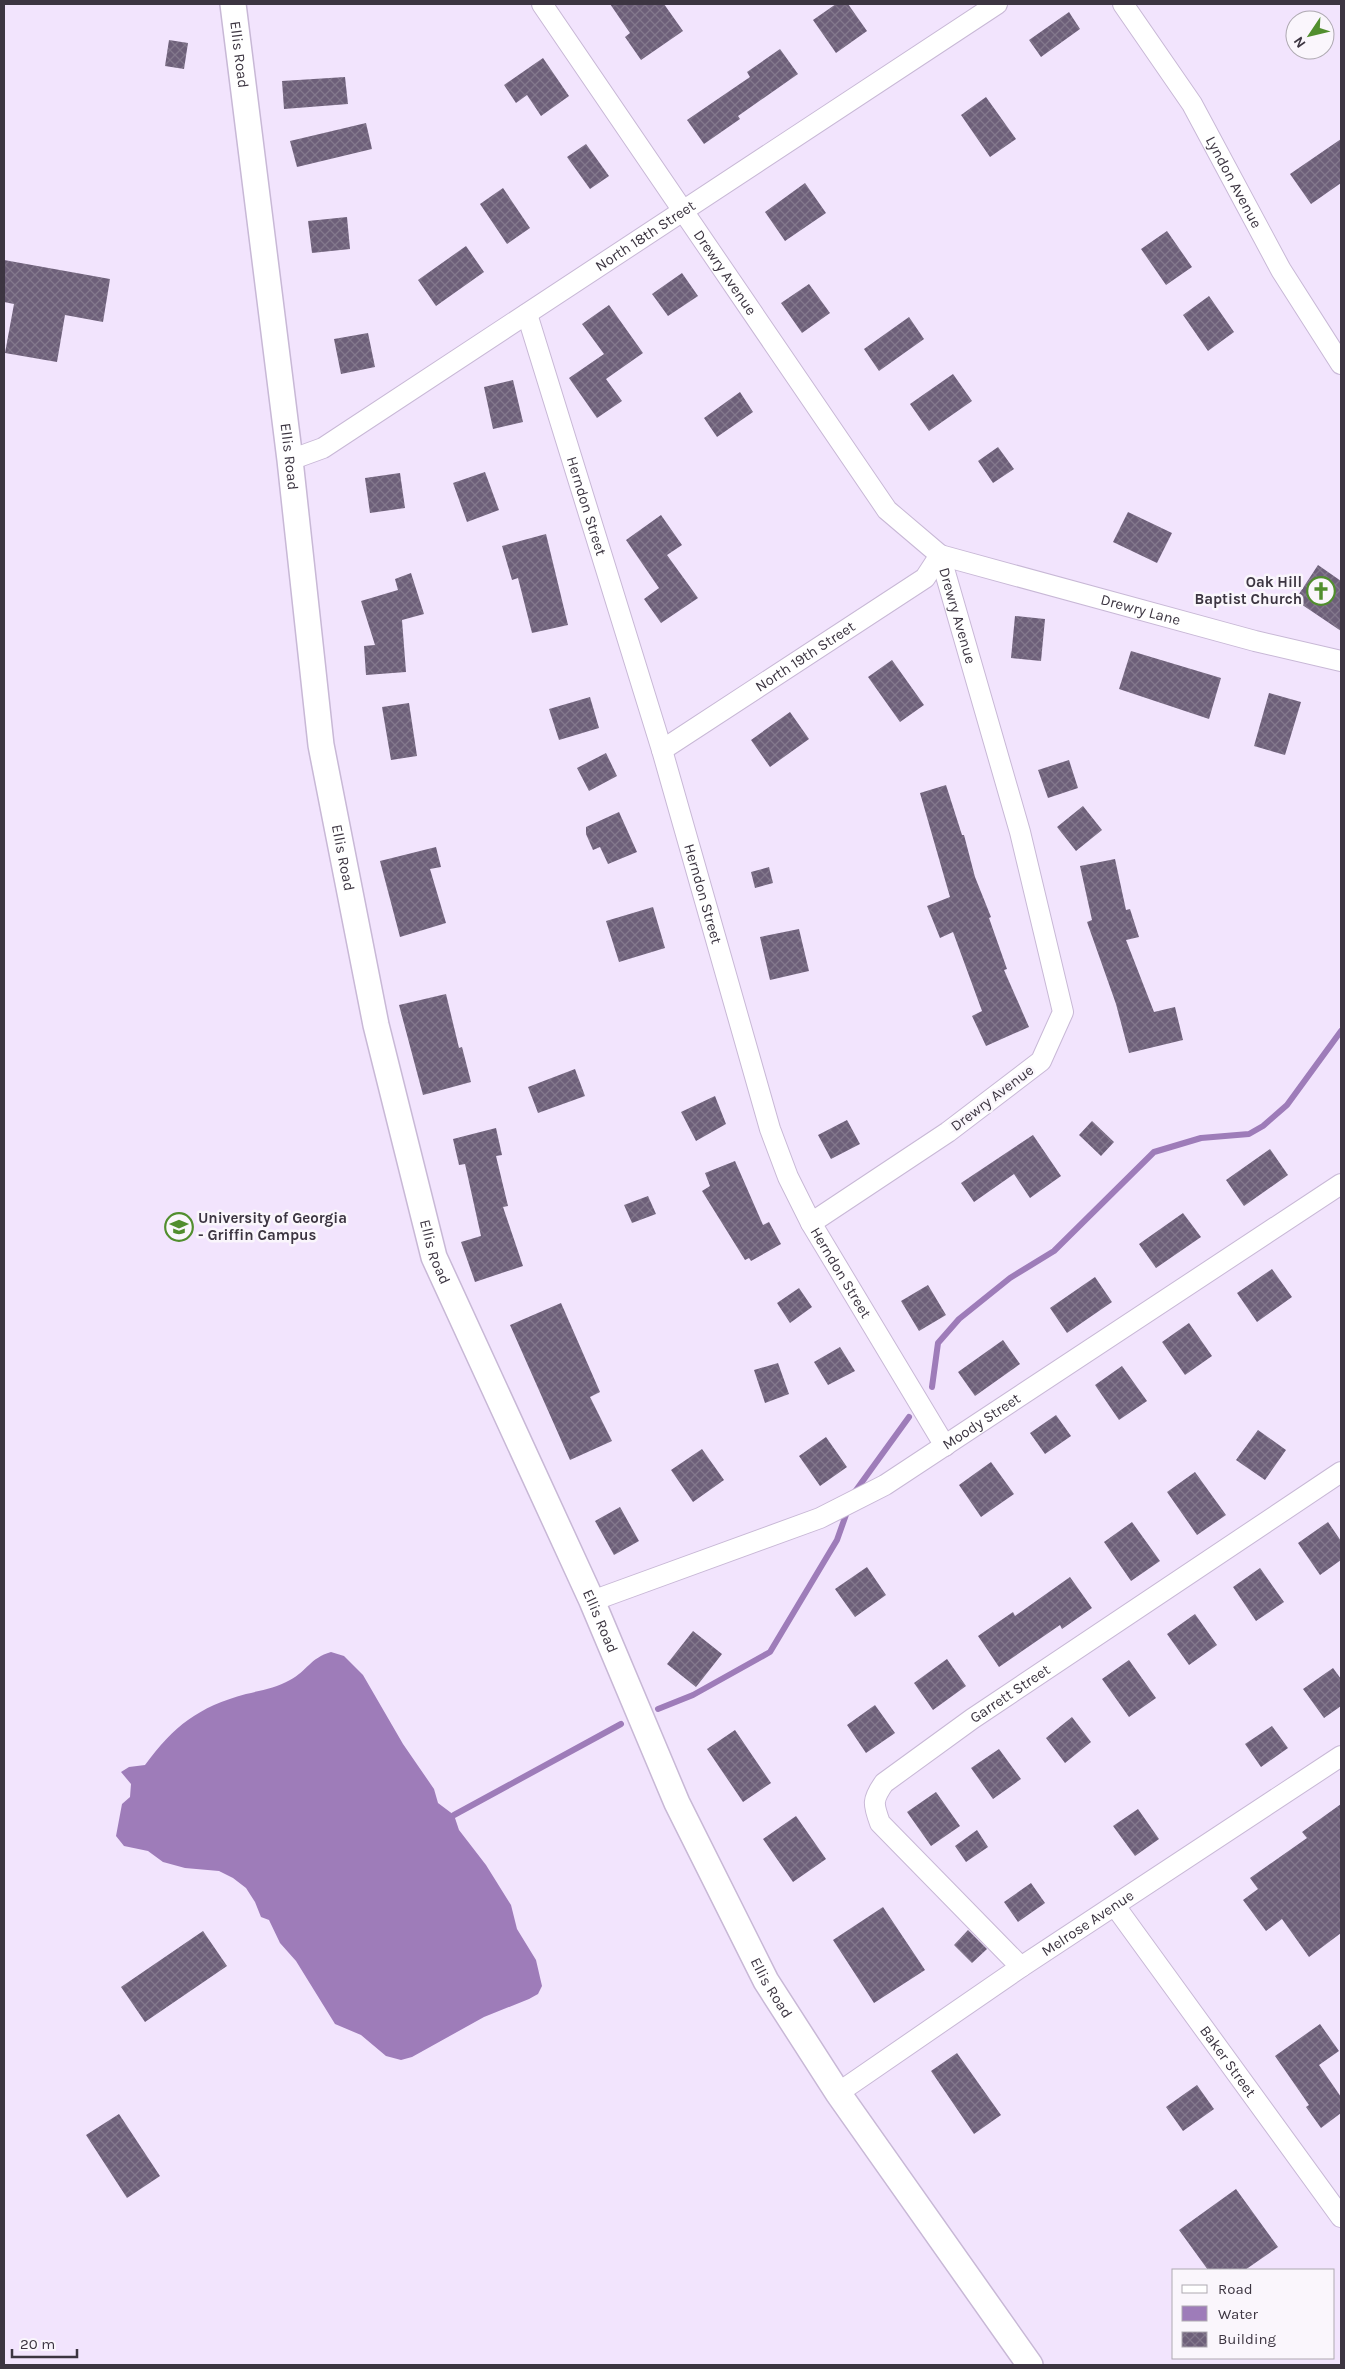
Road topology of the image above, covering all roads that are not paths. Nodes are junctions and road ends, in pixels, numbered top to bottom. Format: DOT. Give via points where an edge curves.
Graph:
graph roads {
  1 [pos="233,4"];
  2 [pos="542,4"];
  3 [pos="997,4"];
  4 [pos="1123,4"];
  5 [pos="683,211"];
  6 [pos="527,314"];
  7 [pos="1341,364"];
  8 [pos="290,460"];
  9 [pos="940,555"];
  10 [pos="1341,661"];
  11 [pos="662,750"];
  12 [pos="1341,1184"];
  13 [pos="811,1223"];
  14 [pos="945,1446"];
  15 [pos="1341,1472"];
  16 [pos="592,1601"];
  17 [pos="1341,1756"];
  18 [pos="1115,1906"];
  19 [pos="1021,1966"];
  20 [pos="838,2093"];
  21 [pos="1341,2218"];
  22 [pos="1030,2365"];
  1 -- 8 [label="street, Ellis Road"];
  2 -- 5 [label="street, Drewry Avenue"];
  3 -- 5 [label="street, North 18th Street"];
  4 -- 7 [label="street, Lyndon Avenue" via="1192,104 1281,270"];
  5 -- 6 [label="street, North 18th Street"];
  5 -- 9 [label="street, Drewry Avenue" via="887,510"];
  6 -- 8 [label="street, North 18th Street" via="323,448"];
  6 -- 11 [label="street, Herndon Street"];
  8 -- 16 [label="street, Ellis Road" via="322,745 376,1025 434,1257"];
  9 -- 10 [label="street, Drewry Lane" via="1245,639"];
  9 -- 11 [label="street, North 19th Street" via="926,578"];
  9 -- 13 [label="street, Drewry Avenue" via="1020,832 1063,1012 1041,1061 948,1132"];
  11 -- 13 [label="street, Herndon Street" via="770,1129 788,1177"];
  12 -- 14 [label="street, Moody Street"];
  13 -- 14 [label="street, Herndon Street"];
  14 -- 16 [label="street, Moody Street" via="885,1485 820,1518"];
  15 -- 19 [label="street, Garrett Street" via="972,1719 884,1783 877,1793 874,1805 880,1823"];
  16 -- 20 [label="street, Ellis Road" via="676,1803 766,1982"];
  17 -- 18 [label="street, Melrose Avenue"];
  18 -- 19 [label="street, Melrose Avenue"];
  18 -- 21 [label="street, Baker Street"];
  19 -- 20 [label="street, Melrose Avenue"];
  20 -- 22 [label="street, Ellis Road"];
}
